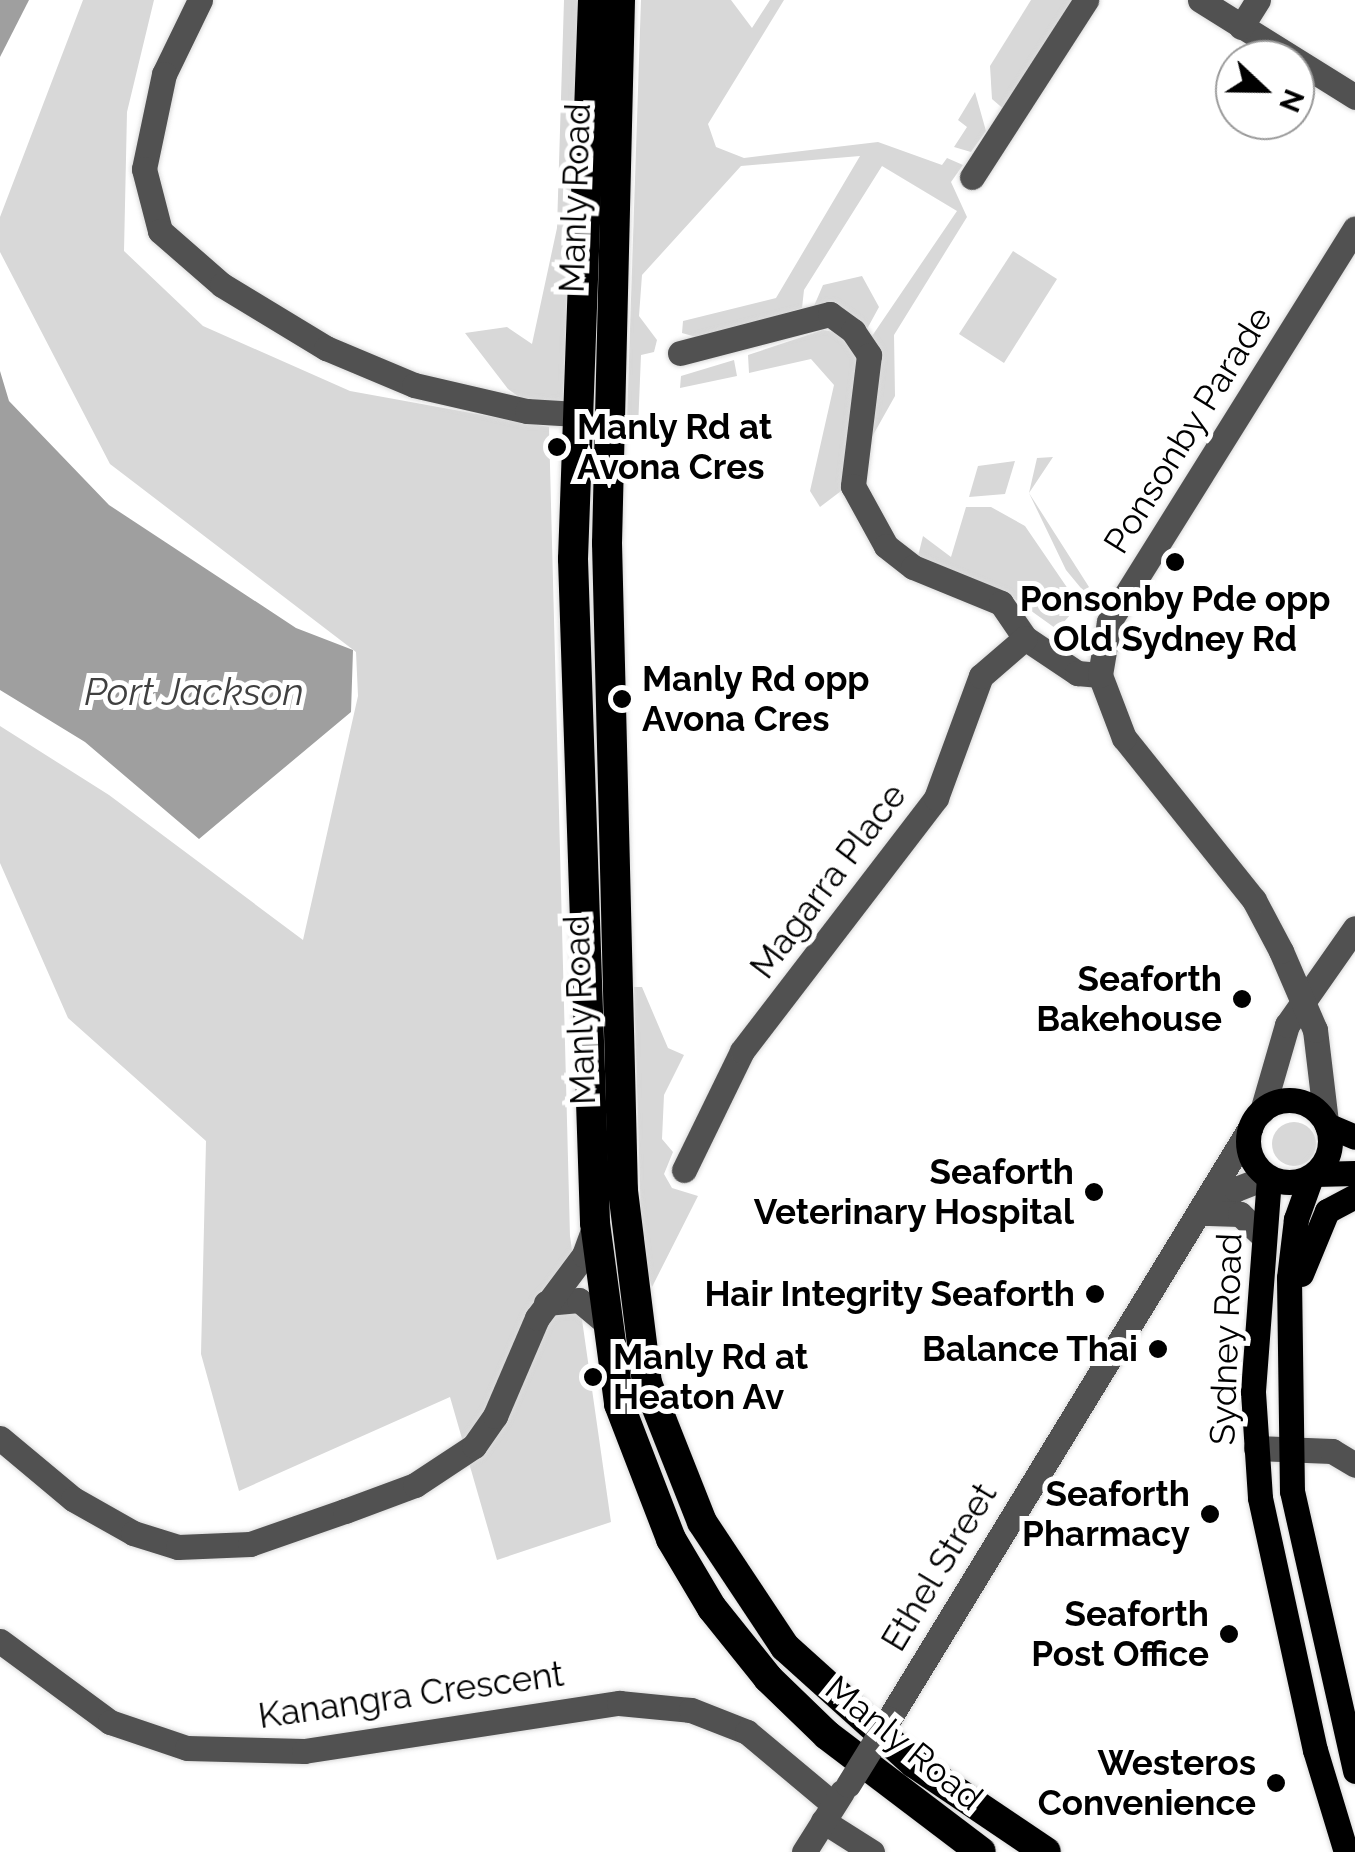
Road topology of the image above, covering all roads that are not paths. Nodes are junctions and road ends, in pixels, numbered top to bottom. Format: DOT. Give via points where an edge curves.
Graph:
graph roads {
  1 [pos="200,0"];
  2 [pos="593,0"];
  3 [pos="620,0"];
  4 [pos="1086,0"];
  5 [pos="1200,0"];
  6 [pos="1258,0"];
  7 [pos="1241,27"];
  8 [pos="1355,97"];
  9 [pos="972,177"];
  10 [pos="1355,229"];
  11 [pos="680,353"];
  12 [pos="592,415"];
  13 [pos="1024,638"];
  14 [pos="1100,675"];
  15 [pos="1355,928"];
  16 [pos="1302,1006"];
  17 [pos="1256,1120"];
  18 [pos="1327,1124"];
  19 [pos="1355,1138"];
  20 [pos="684,1170"];
  21 [pos="1355,1173"];
  22 [pos="1313,1175"];
  23 [pos="1268,1177"];
  24 [pos="1355,1196"];
  25 [pos="1203,1215"];
  26 [pos="595,1223"];
  27 [pos="1262,1235"];
  28 [pos="1293,1292"];
  29 [pos="546,1303"];
  30 [pos="604,1322"];
  31 [pos="0,1438"];
  32 [pos="1256,1448"];
  33 [pos="1290,1448"];
  34 [pos="1355,1465"];
  35 [pos="0,1641"];
  36 [pos="1355,1771"];
  37 [pos="835,1803"];
  38 [pos="1342,1846"];
  39 [pos="804,1852"];
  40 [pos="872,1852"];
  41 [pos="980,1852"];
  42 [pos="1046,1852"];
  1 -- 12 [label="street" via="164,74 144,169 160,231 222,285 326,348 414,385 527,411"];
  2 -- 12 [label="highway, Manly Road"];
  3 -- 12 [label="highway, Manly Road"];
  4 -- 9 [label="street"];
  5 -- 7 [label="street"];
  6 -- 7 [label="street"];
  7 -- 8 [label="street"];
  10 -- 14 [label="street, Ponsonby Parade" via="1110,622"];
  11 -- 13 [label="street" via="830,314 853,331 869,355 853,486 874,526 886,546 914,568 1001,603"];
  12 -- 26 [label="highway, Manly Road" via="574,578"];
  12 -- 42 [label="highway, Manly Road" via="623,1191 647,1383 702,1522 785,1647 914,1763"];
  13 -- 14 [label="street" via="1077,673"];
  13 -- 20 [label="street, Magarra Place" via="980,676 936,798 742,1051"];
  14 -- 16 [label="street" via="1124,738 1254,900"];
  15 -- 16 [label="street"];
  16 -- 17 [label="street" via="1287,1025"];
  16 -- 18 [label="street" via="1315,1030"];
  17 -- 18 [label="main road" via="1294,1100"];
  17 -- 23 [label="main road" via="1250,1155"];
  17 -- 25 [label="street, Ethel Street"];
  18 -- 19 [label="main road"];
  18 -- 22 [label="main road" via="1329,1152"];
  21 -- 22 [label="main road"];
  22 -- 23 [label="main road" via="1290,1183"];
  22 -- 28 [label="main road, Sydney Road" via="1296,1219"];
  23 -- 25 [label="street, Ethel Street" via="1236,1189"];
  23 -- 27 [label="main road, Sydney Road"];
  24 -- 28 [label="main road" via="1339,1200 1315,1229"];
  25 -- 27 [label="street" via="1240,1214"];
  25 -- 37 [label="street, Ethel Street, bridge"];
  26 -- 29 [label="street" via="584,1254"];
  26 -- 30 [label="highway, Manly Road"];
  27 -- 32 [label="main road, Sydney Road"];
  28 -- 33 [label="main road, Sydney Road"];
  29 -- 30 [label="street" via="579,1300"];
  29 -- 31 [label="street" via="495,1416 474,1446 415,1484 250,1544 203,1550 133,1533 45,1480"];
  30 -- 41 [label="highway, Manly Road" via="632,1443 672,1539 712,1608 826,1735"];
  32 -- 33 [label="street"];
  32 -- 38 [label="main road, Sydney Road" via="1278,1592"];
  33 -- 34 [label="street" via="1332,1450"];
  33 -- 36 [label="main road, Sydney Road" via="1307,1563"];
  35 -- 37 [label="street, Kanangra Crescent" via="110,1722 187,1748 304,1751 619,1703 691,1710 747,1732"];
  37 -- 39 [label="street, Ethel Street"];
  37 -- 40 [label="street, Kanangra Crescent"];
}
